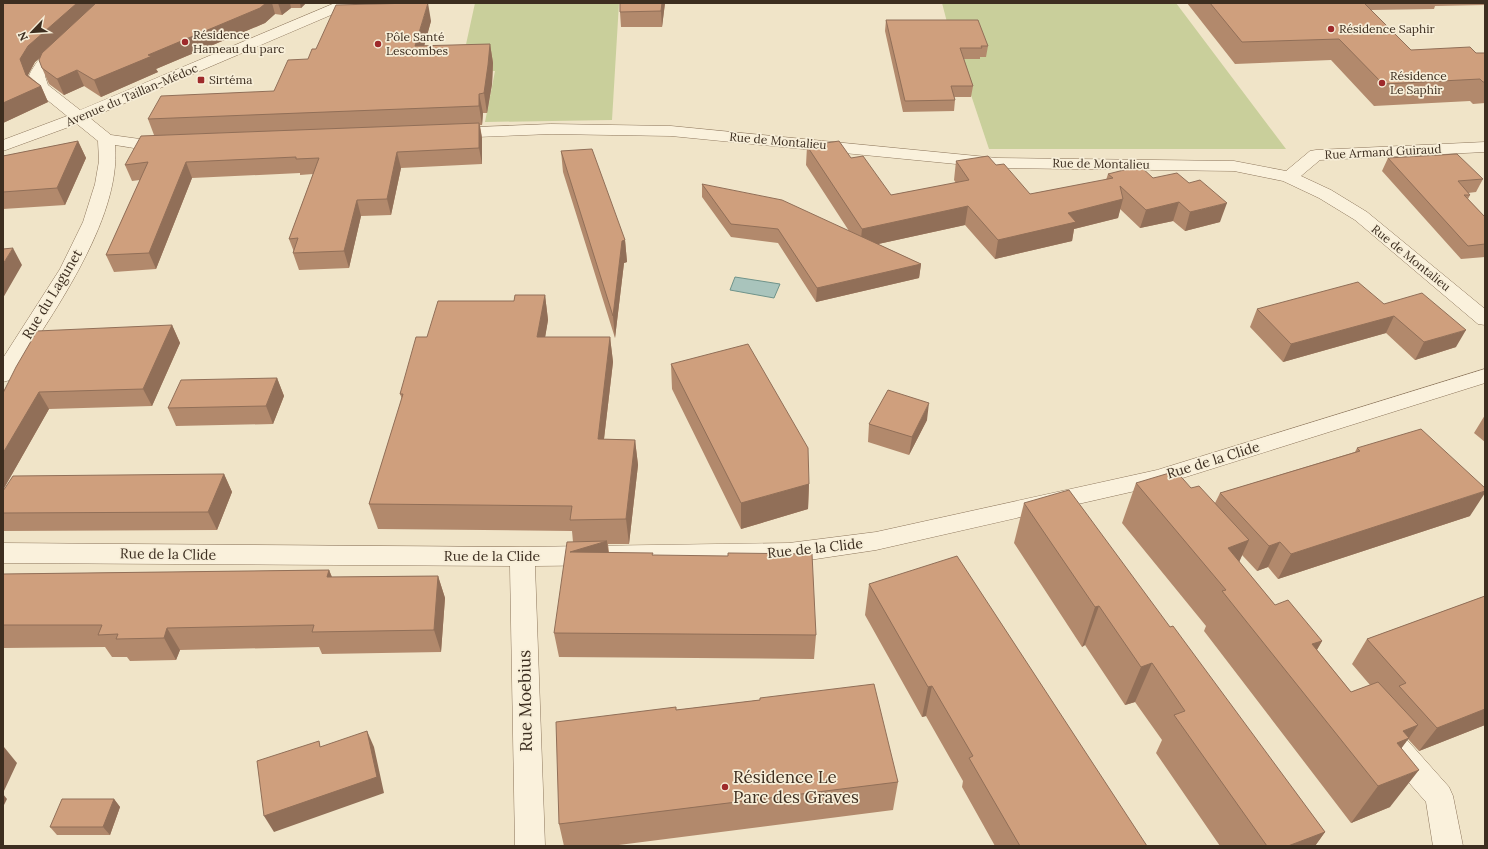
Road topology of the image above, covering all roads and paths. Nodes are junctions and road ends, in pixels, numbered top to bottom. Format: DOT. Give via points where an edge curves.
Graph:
graph roads {
  1 [pos="348,3"];
  2 [pos="75,34"];
  3 [pos="78,118"];
  4 [pos="432,133"];
  5 [pos="106,139"];
  6 [pos="178,143"];
  7 [pos="3,146"];
  8 [pos="1485,147"];
  9 [pos="1289,177"];
  10 [pos="1485,319"];
  11 [pos="3,375"];
  12 [pos="1485,376"];
  13 [pos="3,553"];
  14 [pos="522,557"];
  15 [pos="1381,731"];
  16 [pos="530,846"];
  17 [pos="1448,846"];
  1 -- 3 [label="street, Avenue du Taillan-Médoc"];
  2 -- 3 [label="street" via="41,66 37,76 40,87"];
  3 -- 5 [label="street"];
  3 -- 7 [label="street, Avenue du Taillan-Médoc"];
  4 -- 9 [label="street, Rue de Montalieu" via="551,129 671,131 997,163 1234,166"];
  5 -- 6 [label="street" via="147,144"];
  5 -- 11 [label="street, Rue du Lagunet" via="108,161 92,222 70,269"];
  8 -- 9 [label="street, Rue Armand Guiraud" via="1316,155"];
  9 -- 10 [label="street, Rue de Montalieu" via="1326,194 1361,216"];
  12 -- 14 [label="street, Rue de la Clide" via="1165,487 876,541 788,553"];
  13 -- 14 [label="street, Rue de la Clide"];
  14 -- 16 [label="street, Rue Moebius"];
  15 -- 17 [label="street" via="1439,796"];
}
